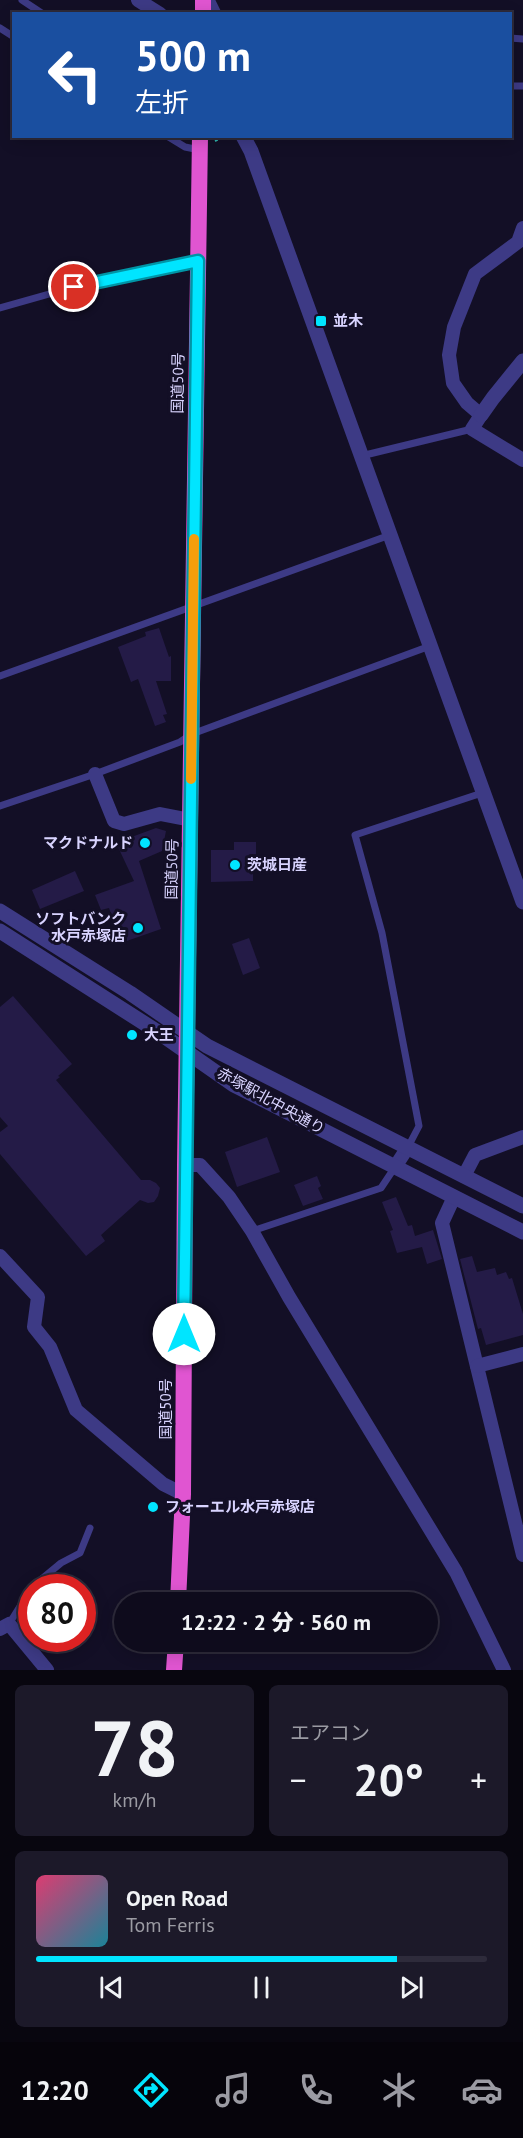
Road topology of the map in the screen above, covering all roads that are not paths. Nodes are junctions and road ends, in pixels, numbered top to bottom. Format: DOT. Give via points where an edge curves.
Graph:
graph roads {
  1 [pos="22,0"];
  2 [pos="40,12"];
  3 [pos="170,138"];
  4 [pos="237,139"];
  5 [pos="204,141"];
  6 [pos="523,228"];
  7 [pos="198,261"];
  8 [pos="0,308"];
  9 [pos="523,361"];
  10 [pos="481,416"];
  11 [pos="472,429"];
  12 [pos="361,456"];
  13 [pos="523,460"];
  14 [pos="391,534"];
  15 [pos="193,605"];
  16 [pos="430,646"];
  17 [pos="0,676"];
  18 [pos="192,734"];
  19 [pos="95,774"];
  20 [pos="482,793"];
  21 [pos="0,806"];
  22 [pos="191,820"];
  23 [pos="523,902"];
  24 [pos="0,911"];
  25 [pos="0,931"];
  26 [pos="188,1034"];
  27 [pos="188,1053"];
  28 [pos="523,1137"];
  29 [pos="408,1146"];
  30 [pos="185,1165"];
  31 [pos="395,1167"];
  32 [pos="464,1176"];
  33 [pos="454,1197"];
  34 [pos="523,1206"];
  35 [pos="252,1231"];
  36 [pos="523,1232"];
  37 [pos="0,1256"];
  38 [pos="523,1353"];
  39 [pos="477,1366"];
  40 [pos="183,1494"];
  41 [pos="90,1528"];
  42 [pos="523,1555"];
  43 [pos="48,1574"];
  44 [pos="178,1592"];
  45 [pos="18,1607"];
  46 [pos="5,1626"];
  47 [pos="175,1652"];
  48 [pos="47,1670"];
  49 [pos="174,1670"];
  50 [pos="504,1670"];
  1 -- 2 [label="lane"];
  3 -- 5 [label="lane" via="185,147"];
  4 -- 12 [label="street" via="251,151"];
  5 -- 7 [label="highway, 国道50号"];
  6 -- 10 [label="street" via="518,242 475,274 454,327 449,355 453,383"];
  7 -- 8 [label="lane" via="74,287"];
  7 -- 15 [label="highway, 国道50号"];
  9 -- 10 [label="street"];
  10 -- 11 [label="street"];
  11 -- 12 [label="lane"];
  11 -- 13 [label="street"];
  12 -- 14 [label="street"];
  14 -- 15 [label="lane"];
  14 -- 16 [label="street"];
  15 -- 17 [label="lane"];
  15 -- 18 [label="highway, 国道50号"];
  16 -- 18 [label="lane"];
  16 -- 20 [label="street"];
  18 -- 19 [label="lane"];
  18 -- 22 [label="highway, 国道50号"];
  19 -- 21 [label="lane"];
  19 -- 22 [label="street" via="114,821 124,825 160,814"];
  20 -- 23 [label="street"];
  20 -- 29 [label="lane" via="356,835 382,933 419,1126"];
  22 -- 26 [label="highway, 国道50号"];
  24 -- 26 [label="street, 赤塚駅北中央通り"];
  25 -- 27 [label="street, 赤塚駅北中央通り"];
  26 -- 27 [label="highway, 国道50号"];
  26 -- 29 [label="street, 赤塚駅北中央通り"];
  27 -- 30 [label="highway, 国道50号"];
  27 -- 31 [label="street, 赤塚駅北中央通り" via="234,1085"];
  28 -- 32 [label="street" via="475,1155"];
  29 -- 31 [label="street"];
  29 -- 32 [label="street, 赤塚駅北中央通り"];
  30 -- 35 [label="street" via="200,1165"];
  30 -- 40 [label="highway, 国道50号"];
  31 -- 33 [label="street, 赤塚駅北中央通り"];
  31 -- 35 [label="lane" via="381,1188"];
  32 -- 34 [label="street, 赤塚駅北中央通り"];
  33 -- 36 [label="street, 赤塚駅北中央通り"];
  33 -- 39 [label="street" via="442,1223"];
  35 -- 50 [label="street" via="456,1572"];
  37 -- 40 [label="street" via="38,1297 34,1327 50,1347 76,1410 163,1484"];
  38 -- 39 [label="street"];
  39 -- 42 [label="street"];
  40 -- 44 [label="highway, 国道50号"];
  41 -- 43 [label="lane" via="80,1553"];
  45 -- 46 [label="lane"];
  46 -- 48 [label="street"];
  47 -- 49 [label="highway"];
}
